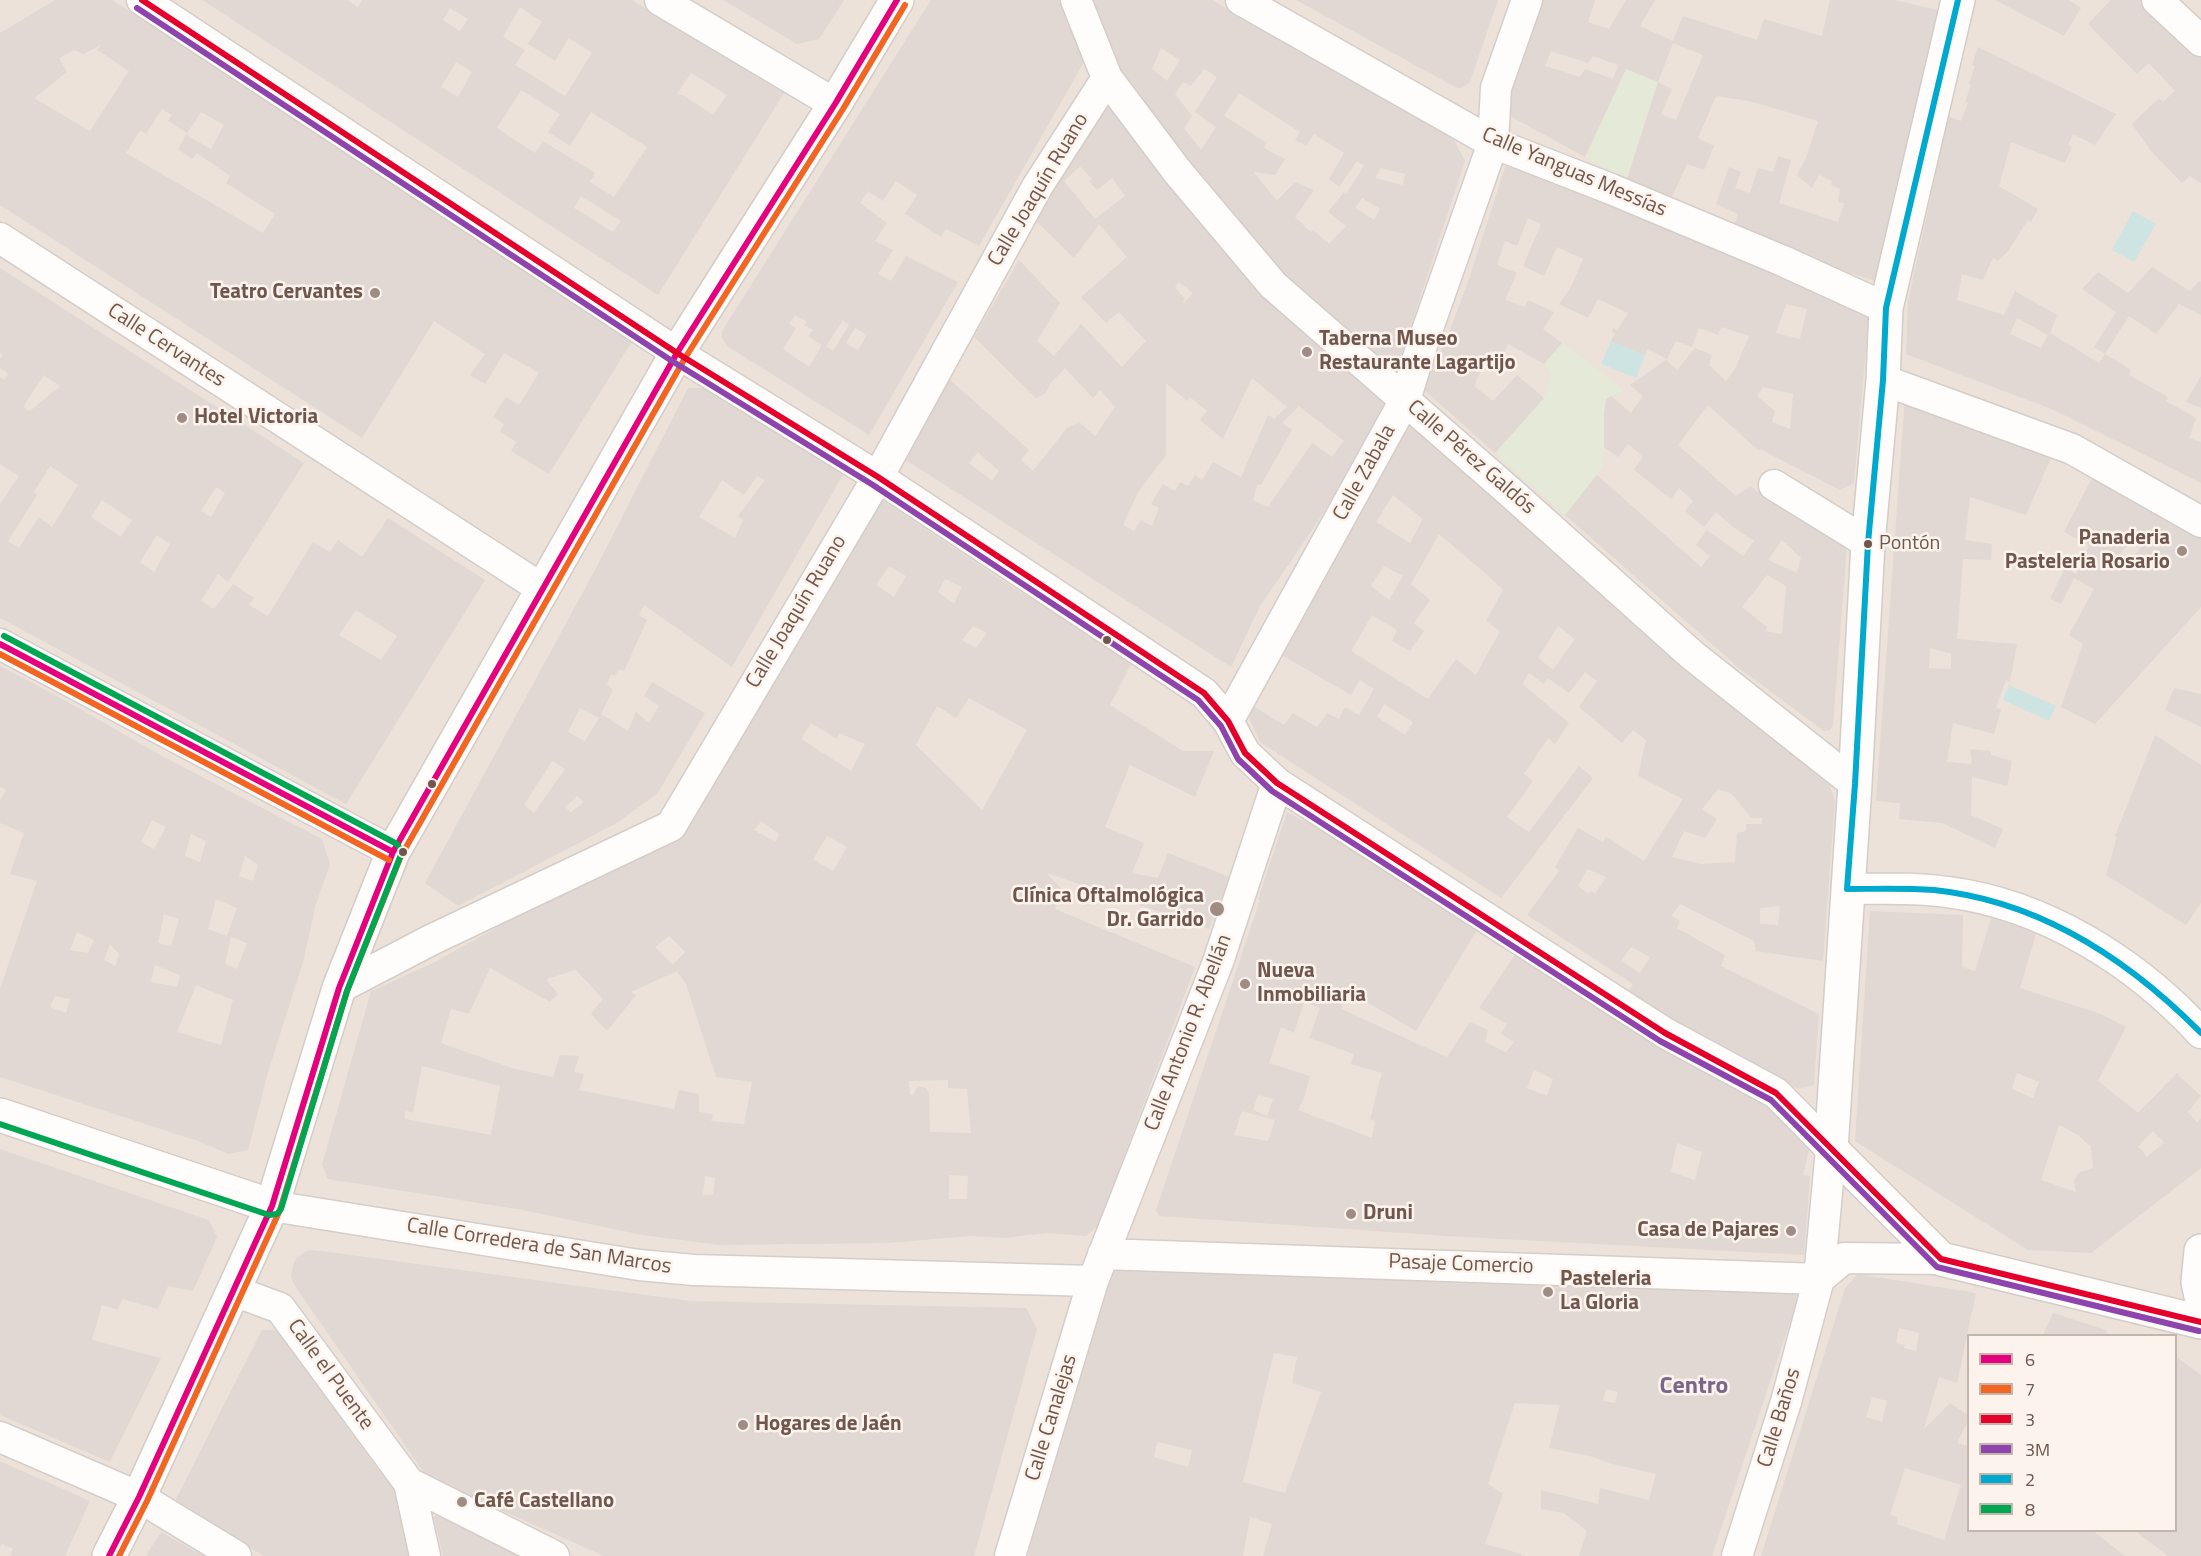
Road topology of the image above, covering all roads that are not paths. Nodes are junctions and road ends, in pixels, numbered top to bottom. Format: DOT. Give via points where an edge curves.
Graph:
graph roads {
  1 [pos="142,0"];
  2 [pos="660,0"];
  3 [pos="897,0"];
  4 [pos="1076,0"];
  5 [pos="1241,0"];
  6 [pos="1527,0"];
  7 [pos="1958,0"];
  8 [pos="2157,0"];
  9 [pos="2201,41"];
  10 [pos="1107,78"];
  11 [pos="835,104"];
  12 [pos="1493,143"];
  13 [pos="0,238"];
  14 [pos="1886,308"];
  15 [pos="677,353"];
  16 [pos="1883,380"];
  17 [pos="1405,400"];
  18 [pos="878,477"];
  19 [pos="1774,485"];
  20 [pos="2201,522"];
  21 [pos="1868,543"];
  22 [pos="544,590"];
  23 [pos="0,644"];
  24 [pos="1228,721"];
  25 [pos="1277,783"];
  26 [pos="1855,784"];
  27 [pos="393,852"];
  28 [pos="1847,889"];
  29 [pos="339,988"];
  30 [pos="2201,1033"];
  31 [pos="0,1115"];
  32 [pos="1831,1149"];
  33 [pos="272,1206"];
  34 [pos="2201,1251"];
  35 [pos="1941,1259"];
  36 [pos="1098,1267"];
  37 [pos="1819,1279"];
  38 [pos="234,1291"];
  39 [pos="2201,1296"];
  40 [pos="2201,1322"];
  41 [pos="0,1437"];
  42 [pos="409,1483"];
  43 [pos="139,1497"];
  44 [pos="110,1556"];
  45 [pos="236,1556"];
  46 [pos="425,1556"];
  47 [pos="554,1556"];
  48 [pos="1010,1556"];
  49 [pos="1737,1556"];
  1 -- 15 [label="street"];
  2 -- 11 [label="street"];
  3 -- 11 [label="street"];
  4 -- 10 [label="street, Calle Pérez Galdós"];
  5 -- 12 [label="street, Calle Yanguas Messías"];
  6 -- 12 [label="street, Calle Zabala" via="1496,88"];
  7 -- 14 [label="street"];
  8 -- 9 [label="street"];
  10 -- 17 [label="street, Calle Pérez Galdós" via="1177,171 1273,285"];
  10 -- 18 [label="street, Calle Joaquín Ruano" via="1037,186"];
  11 -- 15 [label="street"];
  12 -- 14 [label="street, Calle Yanguas Messías" via="1622,193"];
  12 -- 17 [label="street, Calle Zabala"];
  13 -- 22 [label="street, Calle Cervantes"];
  14 -- 16 [label="street"];
  15 -- 18 [label="street"];
  15 -- 22 [label="street"];
  16 -- 20 [label="street" via="2072,449"];
  16 -- 21 [label="street"];
  17 -- 24 [label="street, Calle Zabala"];
  17 -- 26 [label="street, Calle Pérez Galdós" via="1692,655"];
  18 -- 24 [label="street" via="1204,693"];
  18 -- 29 [label="street, Calle Joaquín Ruano" via="671,826"];
  19 -- 21 [label="street"];
  21 -- 26 [label="street"];
  22 -- 27 [label="street"];
  23 -- 27 [label="street"];
  24 -- 25 [label="street" via="1245,753"];
  25 -- 32 [label="street" via="1665,1033 1776,1093"];
  25 -- 36 [label="street, Calle Antonio R. Abellán" via="1218,962"];
  26 -- 28 [label="street"];
  27 -- 29 [label="street"];
  28 -- 30 [label="street" via="1928,890 2007,904 2118,961 2157,990"];
  28 -- 32 [label="street"];
  29 -- 33 [label="street"];
  31 -- 33 [label="street, Calle Corredera de San Marcos"];
  32 -- 35 [label="street"];
  32 -- 37 [label="street, Calle Baños"];
  33 -- 36 [label="street, Calle Corredera de San Marcos" via="694,1270"];
  33 -- 38 [label="street"];
  34 -- 39 [label="street"];
  35 -- 37 [label="street" via="1844,1258"];
  35 -- 40 [label="street"];
  36 -- 37 [label="street, Pasaje Comercio"];
  36 -- 48 [label="street, Calle Canalejas"];
  37 -- 49 [label="street, Calle Baños" via="1786,1402"];
  38 -- 42 [label="street, Calle el Puente" via="280,1308"];
  38 -- 43 [label="street"];
  41 -- 43 [label="street"];
  42 -- 46 [label="street, Calle el Puente"];
  42 -- 47 [label="street, Calle el Puente"];
  43 -- 44 [label="street"];
  43 -- 45 [label="street"];
}
